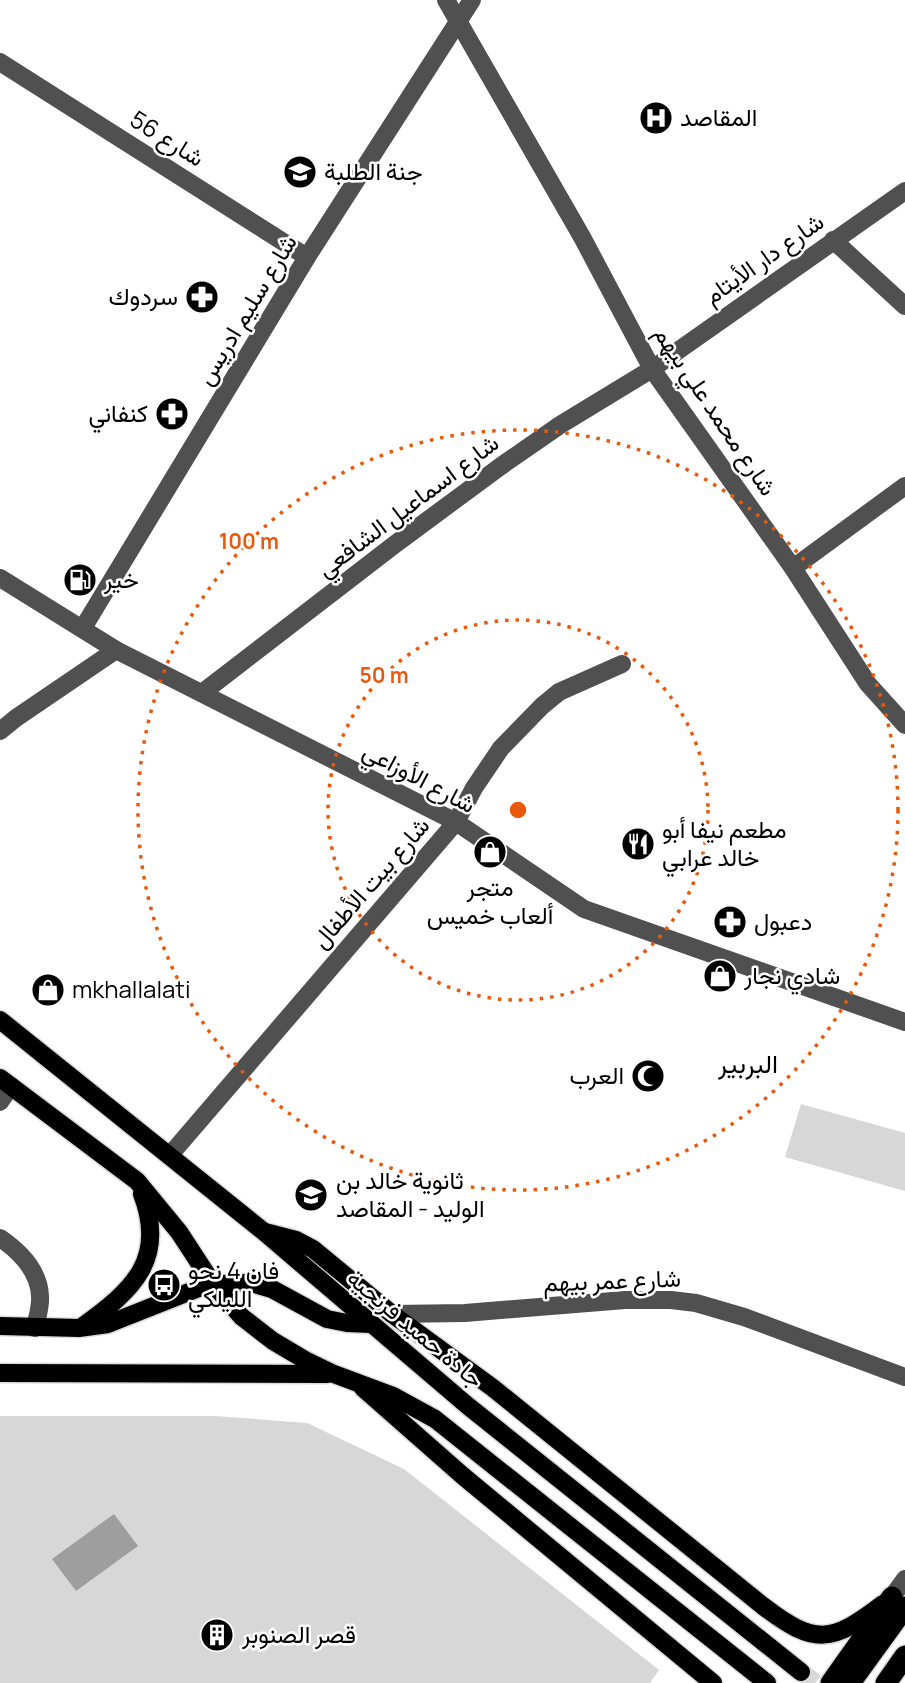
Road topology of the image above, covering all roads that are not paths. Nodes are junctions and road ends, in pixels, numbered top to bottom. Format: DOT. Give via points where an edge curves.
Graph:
graph roads {
  1 [pos="446,0"];
  2 [pos="471,0"];
  3 [pos="458,20"];
  4 [pos="0,62"];
  5 [pos="905,191"];
  6 [pos="833,240"];
  7 [pos="307,257"];
  8 [pos="905,306"];
  9 [pos="652,369"];
  10 [pos="905,486"];
  11 [pos="793,568"];
  12 [pos="0,578"];
  13 [pos="83,628"];
  14 [pos="116,650"];
  15 [pos="622,664"];
  16 [pos="202,693"];
  17 [pos="905,726"];
  18 [pos="0,731"];
  19 [pos="456,822"];
  20 [pos="0,1020"];
  21 [pos="905,1022"];
  22 [pos="5,1082"];
  23 [pos="0,1102"];
  24 [pos="170,1155"];
  25 [pos="137,1181"];
  26 [pos="262,1231"];
  27 [pos="0,1238"];
  28 [pos="212,1284"];
  29 [pos="392,1314"];
  30 [pos="371,1324"];
  31 [pos="0,1326"];
  32 [pos="35,1328"];
  33 [pos="79,1328"];
  34 [pos="0,1373"];
  35 [pos="334,1374"];
  36 [pos="905,1377"];
  37 [pos="357,1383"];
  38 [pos="905,1579"];
  39 [pos="898,1602"];
  40 [pos="905,1656"];
  41 [pos="801,1672"];
  42 [pos="713,1683"];
  43 [pos="767,1683"];
  44 [pos="831,1683"];
  45 [pos="850,1683"];
  46 [pos="886,1683"];
  1 -- 3 [label="street, شارع محمد علي بيهم"];
  2 -- 3 [label="street, شارع سليم ادريس"];
  3 -- 7 [label="street, شارع سليم ادريس"];
  3 -- 9 [label="street, شارع محمد علي بيهم"];
  4 -- 7 [label="street, شارع 56"];
  5 -- 6 [label="street, شارع دار الأيتام"];
  6 -- 8 [label="street"];
  6 -- 9 [label="street, شارع دار الأيتام"];
  7 -- 13 [label="street, شارع سليم ادريس"];
  9 -- 11 [label="street, شارع محمد علي بيهم"];
  9 -- 16 [label="street, شارع اسماعيل الشافعي" via="501,466"];
  10 -- 11 [label="street"];
  11 -- 17 [label="street, شارع محمد علي بيهم" via="868,684"];
  12 -- 13 [label="street, شارع الأوزاعي"];
  13 -- 14 [label="street, شارع الأوزاعي"];
  14 -- 16 [label="street, شارع الأوزاعي"];
  14 -- 18 [label="street"];
  15 -- 19 [label="street, شارع بيت الأطفال" via="559,692 542,706 501,748"];
  16 -- 19 [label="street, شارع الأوزاعي"];
  19 -- 21 [label="street, شارع الأوزاعي" via="584,909"];
  19 -- 24 [label="street, شارع بيت الأطفال"];
  20 -- 24 [label="main road, جادة حميد فرنجية"];
  22 -- 23 [label="street"];
  22 -- 25 [label="main road"];
  24 -- 26 [label="main road, جادة حميد فرنجية"];
  25 -- 28 [label="main road" via="179,1232"];
  25 -- 33 [label="main road" via="152,1229 147,1259 118,1300"];
  26 -- 29 [label="main road" via="313,1249"];
  26 -- 30 [label="main road, جادة حميد فرنجية"];
  27 -- 32 [label="street" via="29,1265 37,1280 40,1297"];
  28 -- 30 [label="main road" via="251,1283 327,1319"];
  28 -- 33 [label="main road" via="108,1324"];
  28 -- 35 [label="main road" via="242,1317 273,1341"];
  29 -- 36 [label="street, شارع عمر بيهم" via="625,1300 696,1303"];
  29 -- 39 [label="main road" via="797,1630 814,1634 842,1631"];
  30 -- 41 [label="main road, جادة حميد فرنجية"];
  31 -- 32 [label="main road"];
  32 -- 33 [label="main road"];
  34 -- 35 [label="main road"];
  35 -- 37 [label="main road"];
  37 -- 42 [label="main road"];
  37 -- 43 [label="main road" via="435,1419"];
  38 -- 39 [label="street"];
  39 -- 44 [label="highway"];
  39 -- 45 [label="highway"];
  40 -- 46 [label="highway"];
}
